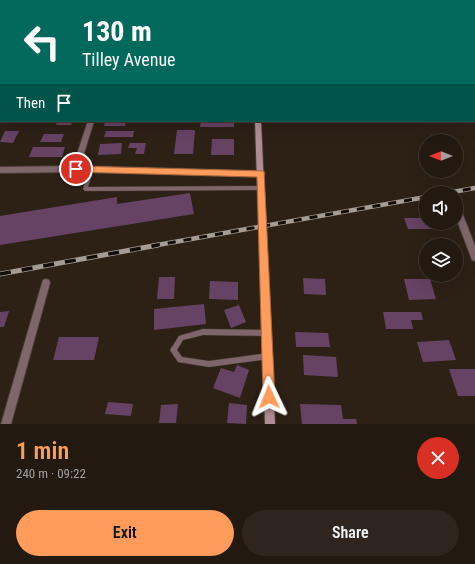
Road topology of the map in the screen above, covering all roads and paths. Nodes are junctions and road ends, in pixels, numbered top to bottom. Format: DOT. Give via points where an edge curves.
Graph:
graph roads {
  1 [pos="91,122"];
  2 [pos="258,122"];
  3 [pos="76,169"];
  4 [pos="0,170"];
  5 [pos="91,170"];
  6 [pos="261,174"];
  7 [pos="262,188"];
  8 [pos="463,226"];
  9 [pos="475,257"];
  10 [pos="46,283"];
  11 [pos="267,333"];
  12 [pos="268,356"];
  13 [pos="6,424"];
  14 [pos="270,424"];
  1 -- 3 [label="street"];
  2 -- 6 [label="street"];
  3 -- 4 [label="street"];
  3 -- 5 [label="street"];
  5 -- 6 [label="street"];
  5 -- 7 [label="lane" via="85,189"];
  6 -- 7 [label="street"];
  7 -- 11 [label="street"];
  8 -- 9 [label="street"];
  10 -- 13 [label="street"];
  11 -- 12 [label="street"];
  11 -- 12 [label="lane" via="202,332 181,338 172,350 180,360 209,364"];
  12 -- 14 [label="street"];
}
